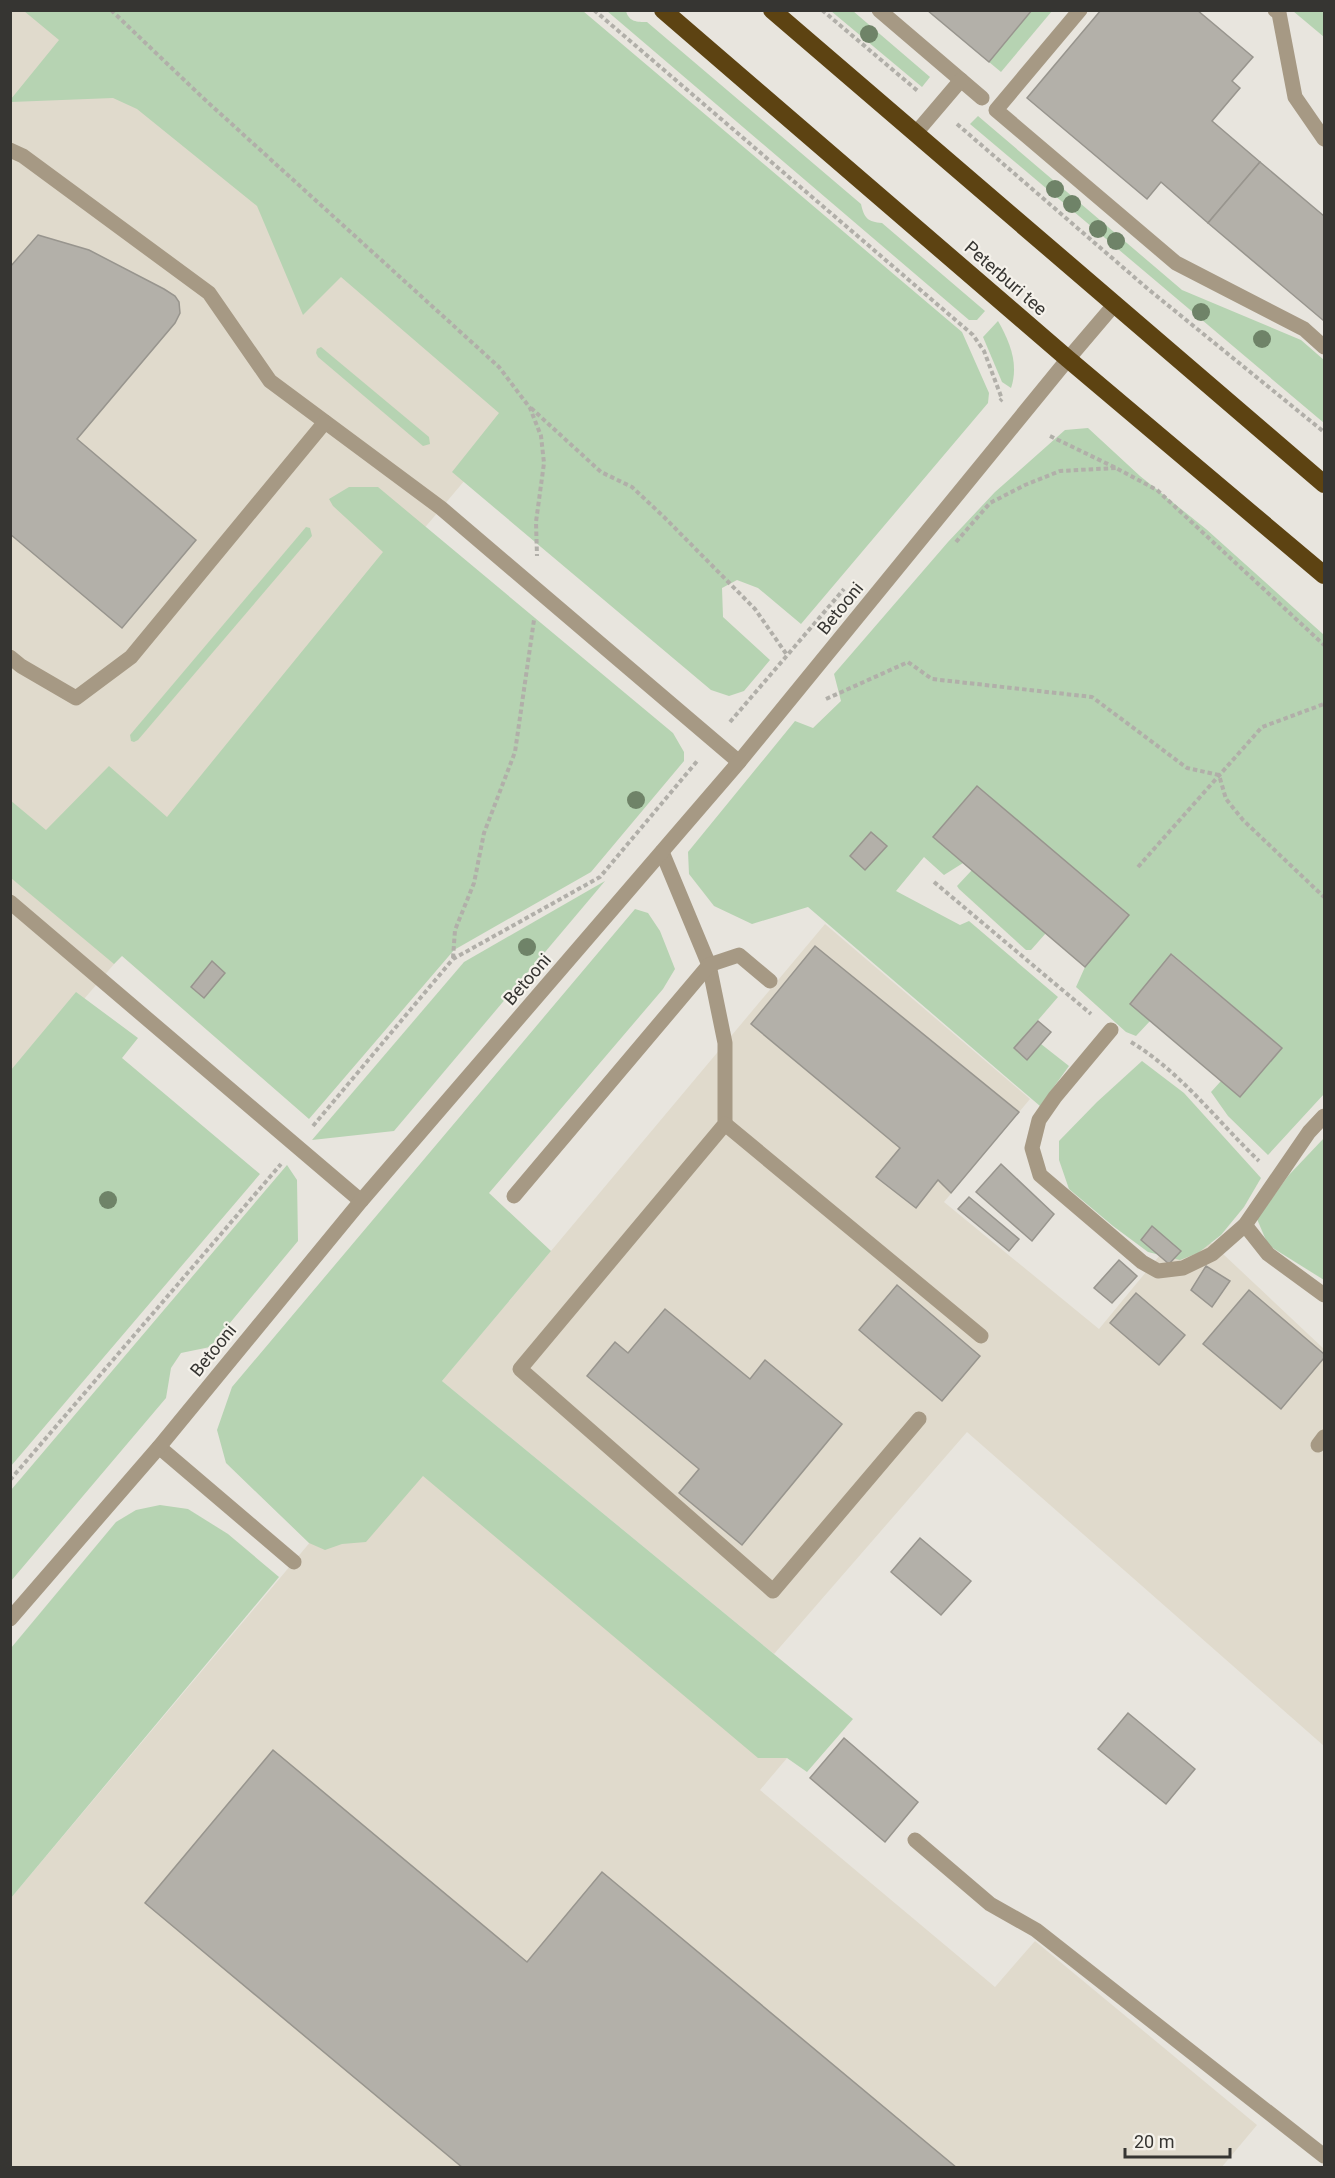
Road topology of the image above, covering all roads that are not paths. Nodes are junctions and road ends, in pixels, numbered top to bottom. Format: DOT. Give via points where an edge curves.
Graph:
graph roads {
  1 [pos="663,10"];
  2 [pos="772,10"];
  3 [pos="879,10"];
  4 [pos="1080,10"];
  5 [pos="1275,10"];
  6 [pos="961,80"];
  7 [pos="982,98"];
  8 [pos="915,134"];
  9 [pos="1324,139"];
  10 [pos="10,150"];
  11 [pos="1114,305"];
  12 [pos="1324,347"];
  13 [pos="1068,359"];
  14 [pos="325,422"];
  15 [pos="1324,484"];
  16 [pos="1324,575"];
  17 [pos="10,657"];
  18 [pos="739,762"];
  19 [pos="662,852"];
  20 [pos="10,903"];
  21 [pos="709,965"];
  22 [pos="770,981"];
  23 [pos="1111,1030"];
  24 [pos="1324,1116"];
  25 [pos="725,1124"];
  26 [pos="514,1196"];
  27 [pos="361,1201"];
  28 [pos="1245,1225"];
  29 [pos="1324,1295"];
  30 [pos="981,1336"];
  31 [pos="919,1419"];
  32 [pos="159,1447"];
  33 [pos="294,1562"];
  34 [pos="10,1619"];
  35 [pos="915,1840"];
  36 [pos="1324,2156"];
  1 -- 13 [label="highway, Peterburi tee"];
  2 -- 8 [label="highway"];
  3 -- 6 [label="street"];
  4 -- 12 [label="street" via="996,110 1176,263 1304,329"];
  5 -- 9 [label="street" via="1279,13 1295,97"];
  6 -- 7 [label="street"];
  6 -- 8 [label="street"];
  8 -- 11 [label="highway"];
  10 -- 14 [label="street" via="209,293 270,381"];
  11 -- 13 [label="street, Betooni"];
  11 -- 15 [label="highway"];
  13 -- 16 [label="highway, Peterburi tee"];
  13 -- 18 [label="street, Betooni"];
  14 -- 17 [label="street" via="131,657 76,699"];
  14 -- 18 [label="street" via="441,508"];
  18 -- 19 [label="street, Betooni"];
  19 -- 21 [label="street"];
  19 -- 27 [label="street, Betooni"];
  20 -- 27 [label="street"];
  21 -- 22 [label="street" via="739,955"];
  21 -- 25 [label="street" via="725,1043"];
  21 -- 26 [label="street"];
  23 -- 28 [label="street" via="1039,1120 1032,1148 1040,1175 1142,1262 1158,1271 1183,1268 1212,1254"];
  24 -- 28 [label="street"];
  25 -- 30 [label="street"];
  25 -- 31 [label="street" via="520,1370 773,1591"];
  27 -- 32 [label="street, Betooni"];
  28 -- 29 [label="street" via="1268,1254"];
  32 -- 33 [label="street"];
  32 -- 34 [label="street, Betooni"];
  35 -- 36 [label="street" via="990,1904 1036,1930"];
}
